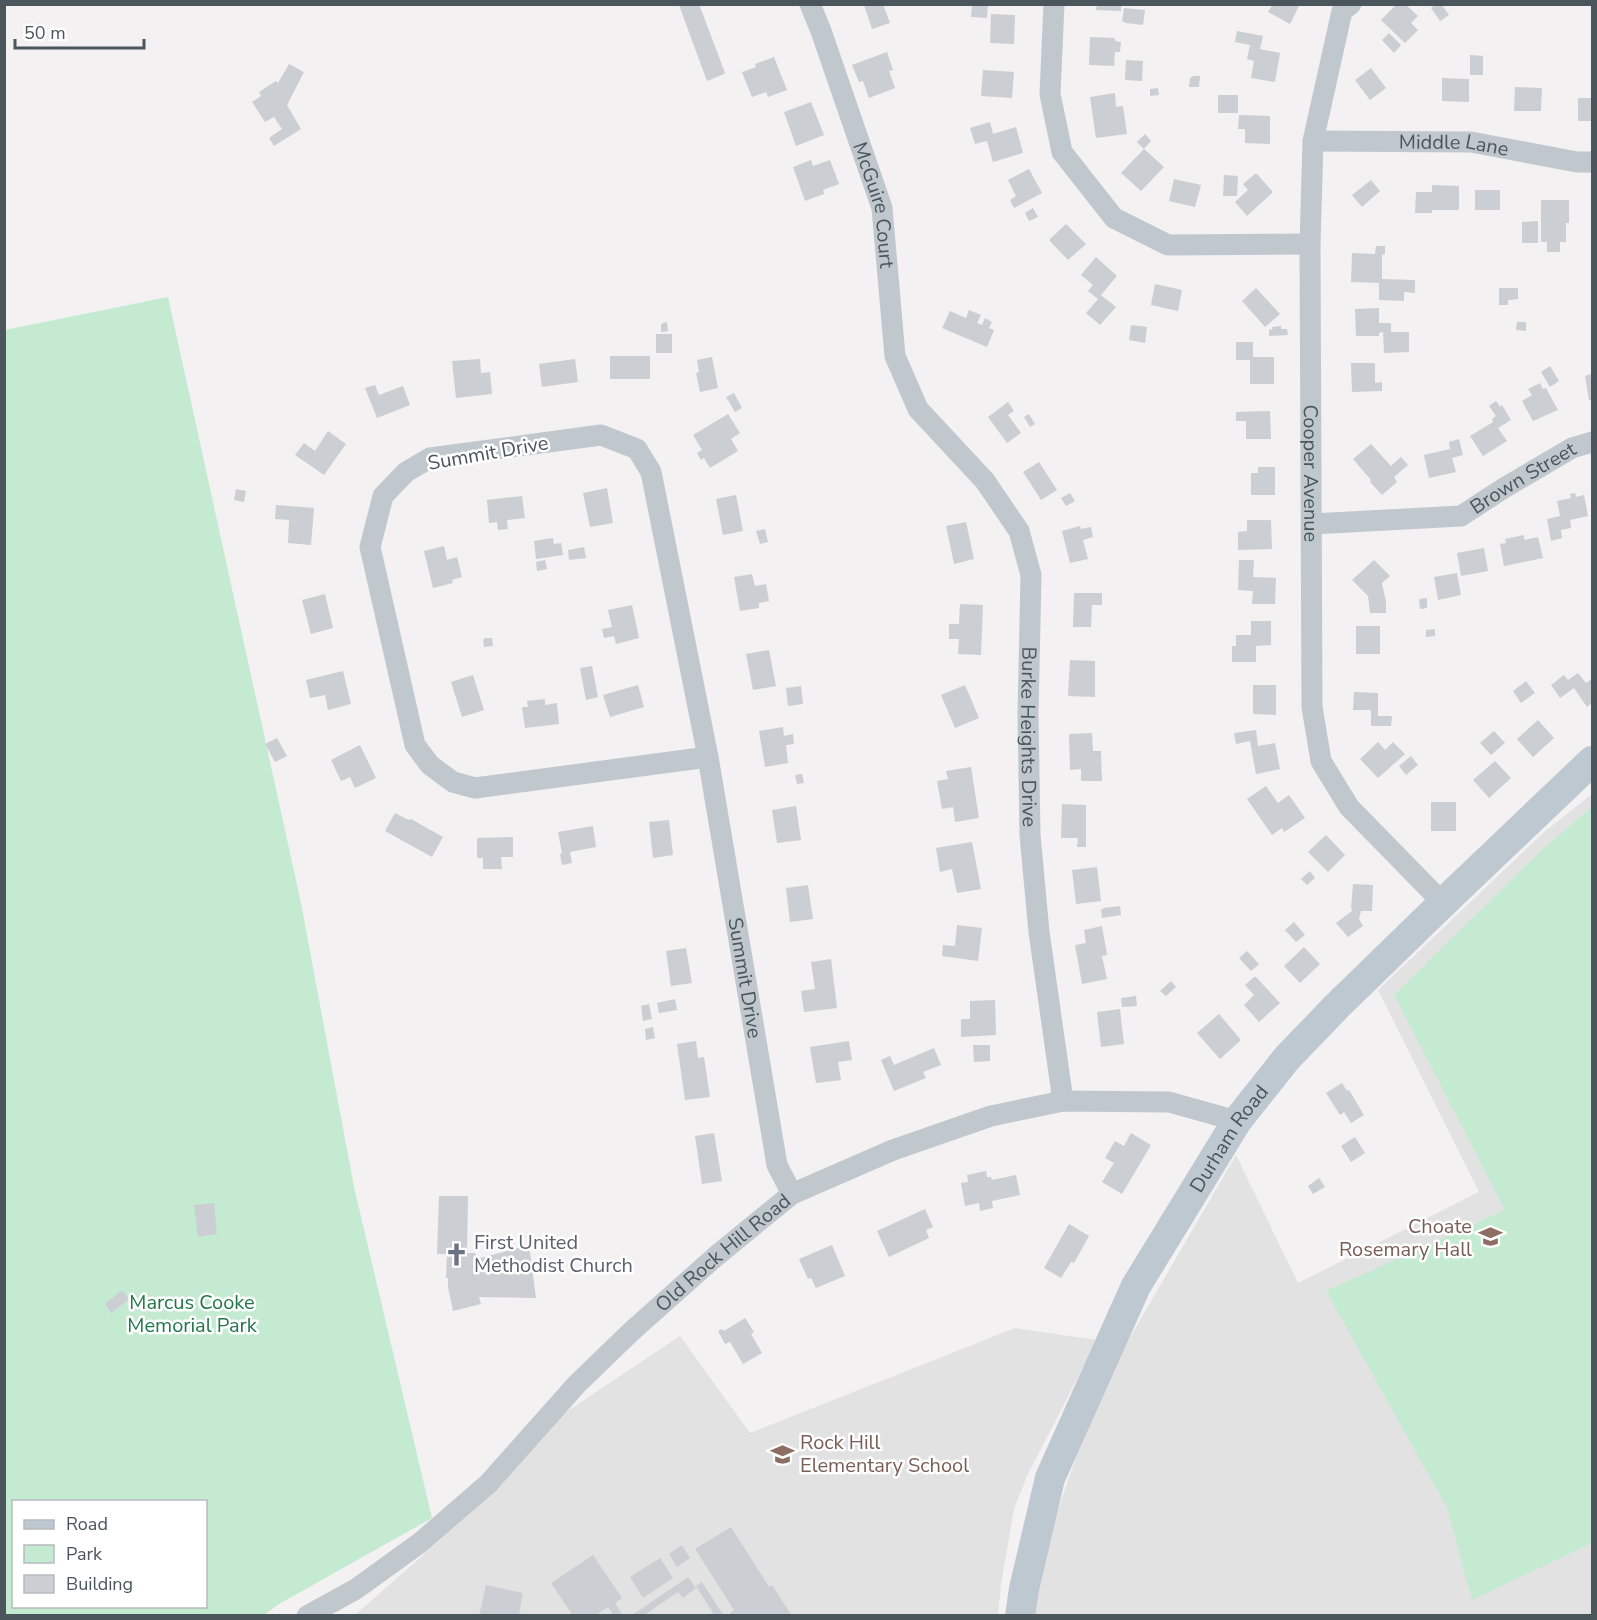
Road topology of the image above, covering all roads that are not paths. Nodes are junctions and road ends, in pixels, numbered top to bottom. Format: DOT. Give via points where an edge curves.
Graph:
graph roads {
  1 [pos="810,4"];
  2 [pos="1054,4"];
  3 [pos="1351,4"];
  4 [pos="1313,141"];
  5 [pos="1593,162"];
  6 [pos="1310,244"];
  7 [pos="918,409"];
  8 [pos="1593,442"];
  9 [pos="1312,524"];
  10 [pos="708,757"];
  11 [pos="1593,761"];
  12 [pos="1443,903"];
  13 [pos="1063,1101"];
  14 [pos="1237,1121"];
  15 [pos="792,1194"];
  16 [pos="307,1616"];
  17 [pos="1020,1616"];
  1 -- 7 [label="street, McGuire Court" via="882,208 895,357"];
  2 -- 6 [label="street" via="1050,94 1062,152 1114,218 1168,245"];
  3 -- 4 [label="street, Cooper Avenue" via="1342,11"];
  4 -- 5 [label="street, Middle Lane" via="1471,142"];
  4 -- 6 [label="street, Cooper Avenue"];
  6 -- 9 [label="street, Cooper Avenue"];
  7 -- 13 [label="street, Burke Heights Drive" via="984,481 1018,531 1031,575 1030,836"];
  8 -- 9 [label="street, Brown Street" via="1572,448 1461,516"];
  9 -- 12 [label="street, Cooper Avenue" via="1312,707 1321,761 1349,807"];
  10 -- 10 [label="street, Summit Drive" via="651,472 637,450 601,435 430,458 406,472 383,496 370,547 415,745 430,765 453,782 475,788"];
  10 -- 15 [label="street, Summit Drive" via="777,1165"];
  11 -- 12 [label="main road, Durham Road"];
  12 -- 14 [label="main road, Durham Road" via="1287,1058"];
  13 -- 14 [label="street, Old Rock Hill Road" via="1169,1102"];
  13 -- 15 [label="street, Old Rock Hill Road" via="991,1116 893,1150"];
  14 -- 17 [label="main road, Durham Road" via="1136,1286 1050,1478"];
  15 -- 16 [label="street, Old Rock Hill Road" via="714,1257 585,1376 488,1484 421,1542 356,1588"];
}
